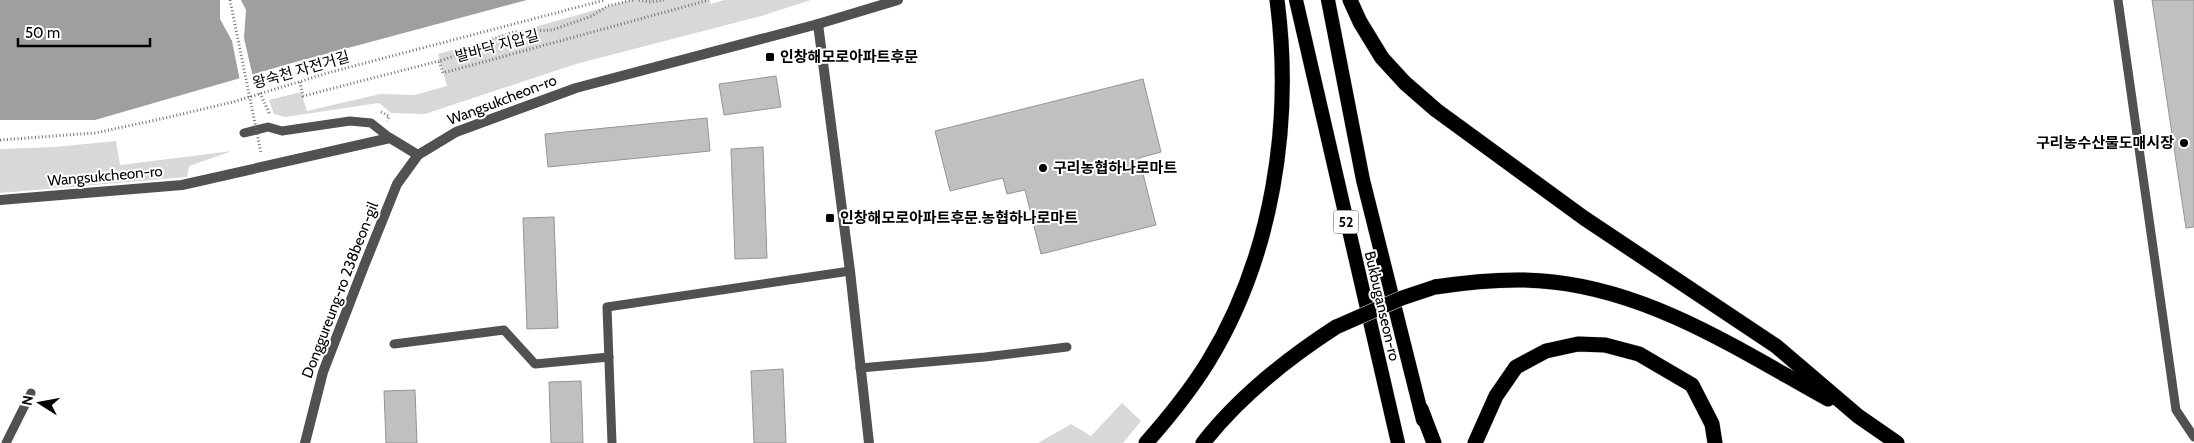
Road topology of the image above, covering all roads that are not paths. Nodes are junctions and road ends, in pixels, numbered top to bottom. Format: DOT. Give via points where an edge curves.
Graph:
graph roads {
  1 [pos="898,0"];
  2 [pos="1277,0"];
  3 [pos="1296,0"];
  4 [pos="1328,0"];
  5 [pos="1350,0"];
  6 [pos="2118,0"];
  7 [pos="818,24"];
  8 [pos="244,133"];
  9 [pos="390,138"];
  10 [pos="418,154"];
  11 [pos="0,200"];
  12 [pos="850,271"];
  13 [pos="394,344"];
  14 [pos="1067,347"];
  15 [pos="609,358"];
  16 [pos="860,368"];
  17 [pos="31,394"];
  18 [pos="1421,409"];
  19 [pos="1858,416"];
  20 [pos="2194,437"];
  21 [pos="6,443"];
  22 [pos="305,443"];
  23 [pos="612,443"];
  24 [pos="869,443"];
  25 [pos="1146,443"];
  26 [pos="1203,443"];
  27 [pos="1398,443"];
  28 [pos="1428,443"];
  29 [pos="1434,443"];
  30 [pos="1475,443"];
  31 [pos="1715,443"];
  32 [pos="1897,443"];
  1 -- 7 [label="street, Wangsukcheon-ro"];
  2 -- 25 [label="highway" via="1283,94 1280,143 1266,216 1252,265 1209,361"];
  3 -- 27 [label="highway, Bukbuganseon-ro / 52"];
  4 -- 18 [label="highway, Bukbuganseon-ro / 52" via="1364,180"];
  5 -- 19 [label="highway" via="1382,58 1404,83 1436,110 1584,218 1776,346"];
  6 -- 20 [label="lane" via="2176,410"];
  7 -- 10 [label="street, Wangsukcheon-ro" via="576,88 456,132"];
  7 -- 12 [label="street"];
  8 -- 9 [label="lane" via="268,127 282,131 350,121 370,123"];
  9 -- 10 [label="street"];
  9 -- 11 [label="street, Wangsukcheon-ro" via="182,185"];
  10 -- 22 [label="street, Donggureung-ro 238beon-gil" via="397,184 364,266 323,372"];
  12 -- 15 [label="lane" via="606,307"];
  12 -- 16 [label="street"];
  13 -- 15 [label="lane" via="504,330 535,364"];
  14 -- 16 [label="lane"];
  15 -- 23 [label="lane"];
  16 -- 24 [label="street"];
  17 -- 21 [label="lane"];
  18 -- 28 [label="highway, Bukbuganseon-ro / 52"];
  18 -- 29 [label="highway"];
  19 -- 26 [label="highway, bridge" via="1666,312 1609,293 1553,282 1476,281 1436,287 1402,298 1336,327 1297,352 1225,418"];
  19 -- 32 [label="highway"];
  30 -- 31 [label="highway" via="1496,396 1516,367 1546,351 1578,344 1605,345 1639,354 1692,385 1712,424"];
}
